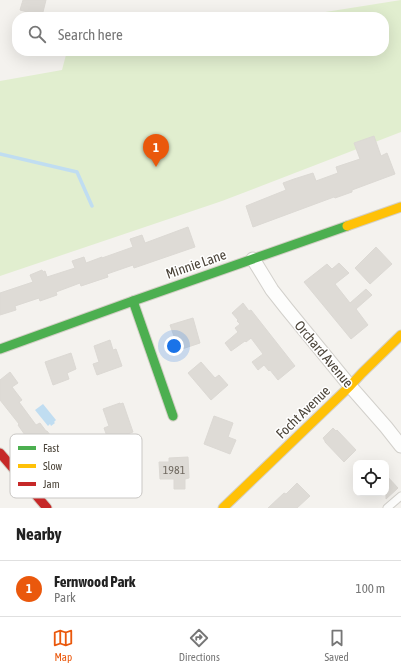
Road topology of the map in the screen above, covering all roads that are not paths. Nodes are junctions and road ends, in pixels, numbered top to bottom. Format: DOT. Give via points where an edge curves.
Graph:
graph roads {
  1 [pos="401,207"];
  2 [pos="253,259"];
  3 [pos="132,301"];
  4 [pos="401,335"];
  5 [pos="0,349"];
  6 [pos="350,386"];
  7 [pos="173,416"];
  8 [pos="401,446"];
  9 [pos="0,453"];
  10 [pos="10,465"];
  11 [pos="401,496"];
  12 [pos="38,498"];
  13 [pos="46,508"];
  14 [pos="223,508"];
  15 [pos="387,508"];
  1 -- 2 [label="street, Minnie Lane"];
  2 -- 3 [label="street, Minnie Lane"];
  2 -- 6 [label="street, Orchard Avenue" via="279,300"];
  3 -- 5 [label="street, Minnie Lane"];
  3 -- 7 [label="street"];
  4 -- 6 [label="street, Focht Avenue"];
  6 -- 8 [label="street, Orchard Avenue"];
  6 -- 14 [label="street, Focht Avenue"];
  9 -- 10 [label="street"];
  11 -- 15 [label="lane"];
  12 -- 13 [label="street"];
}
